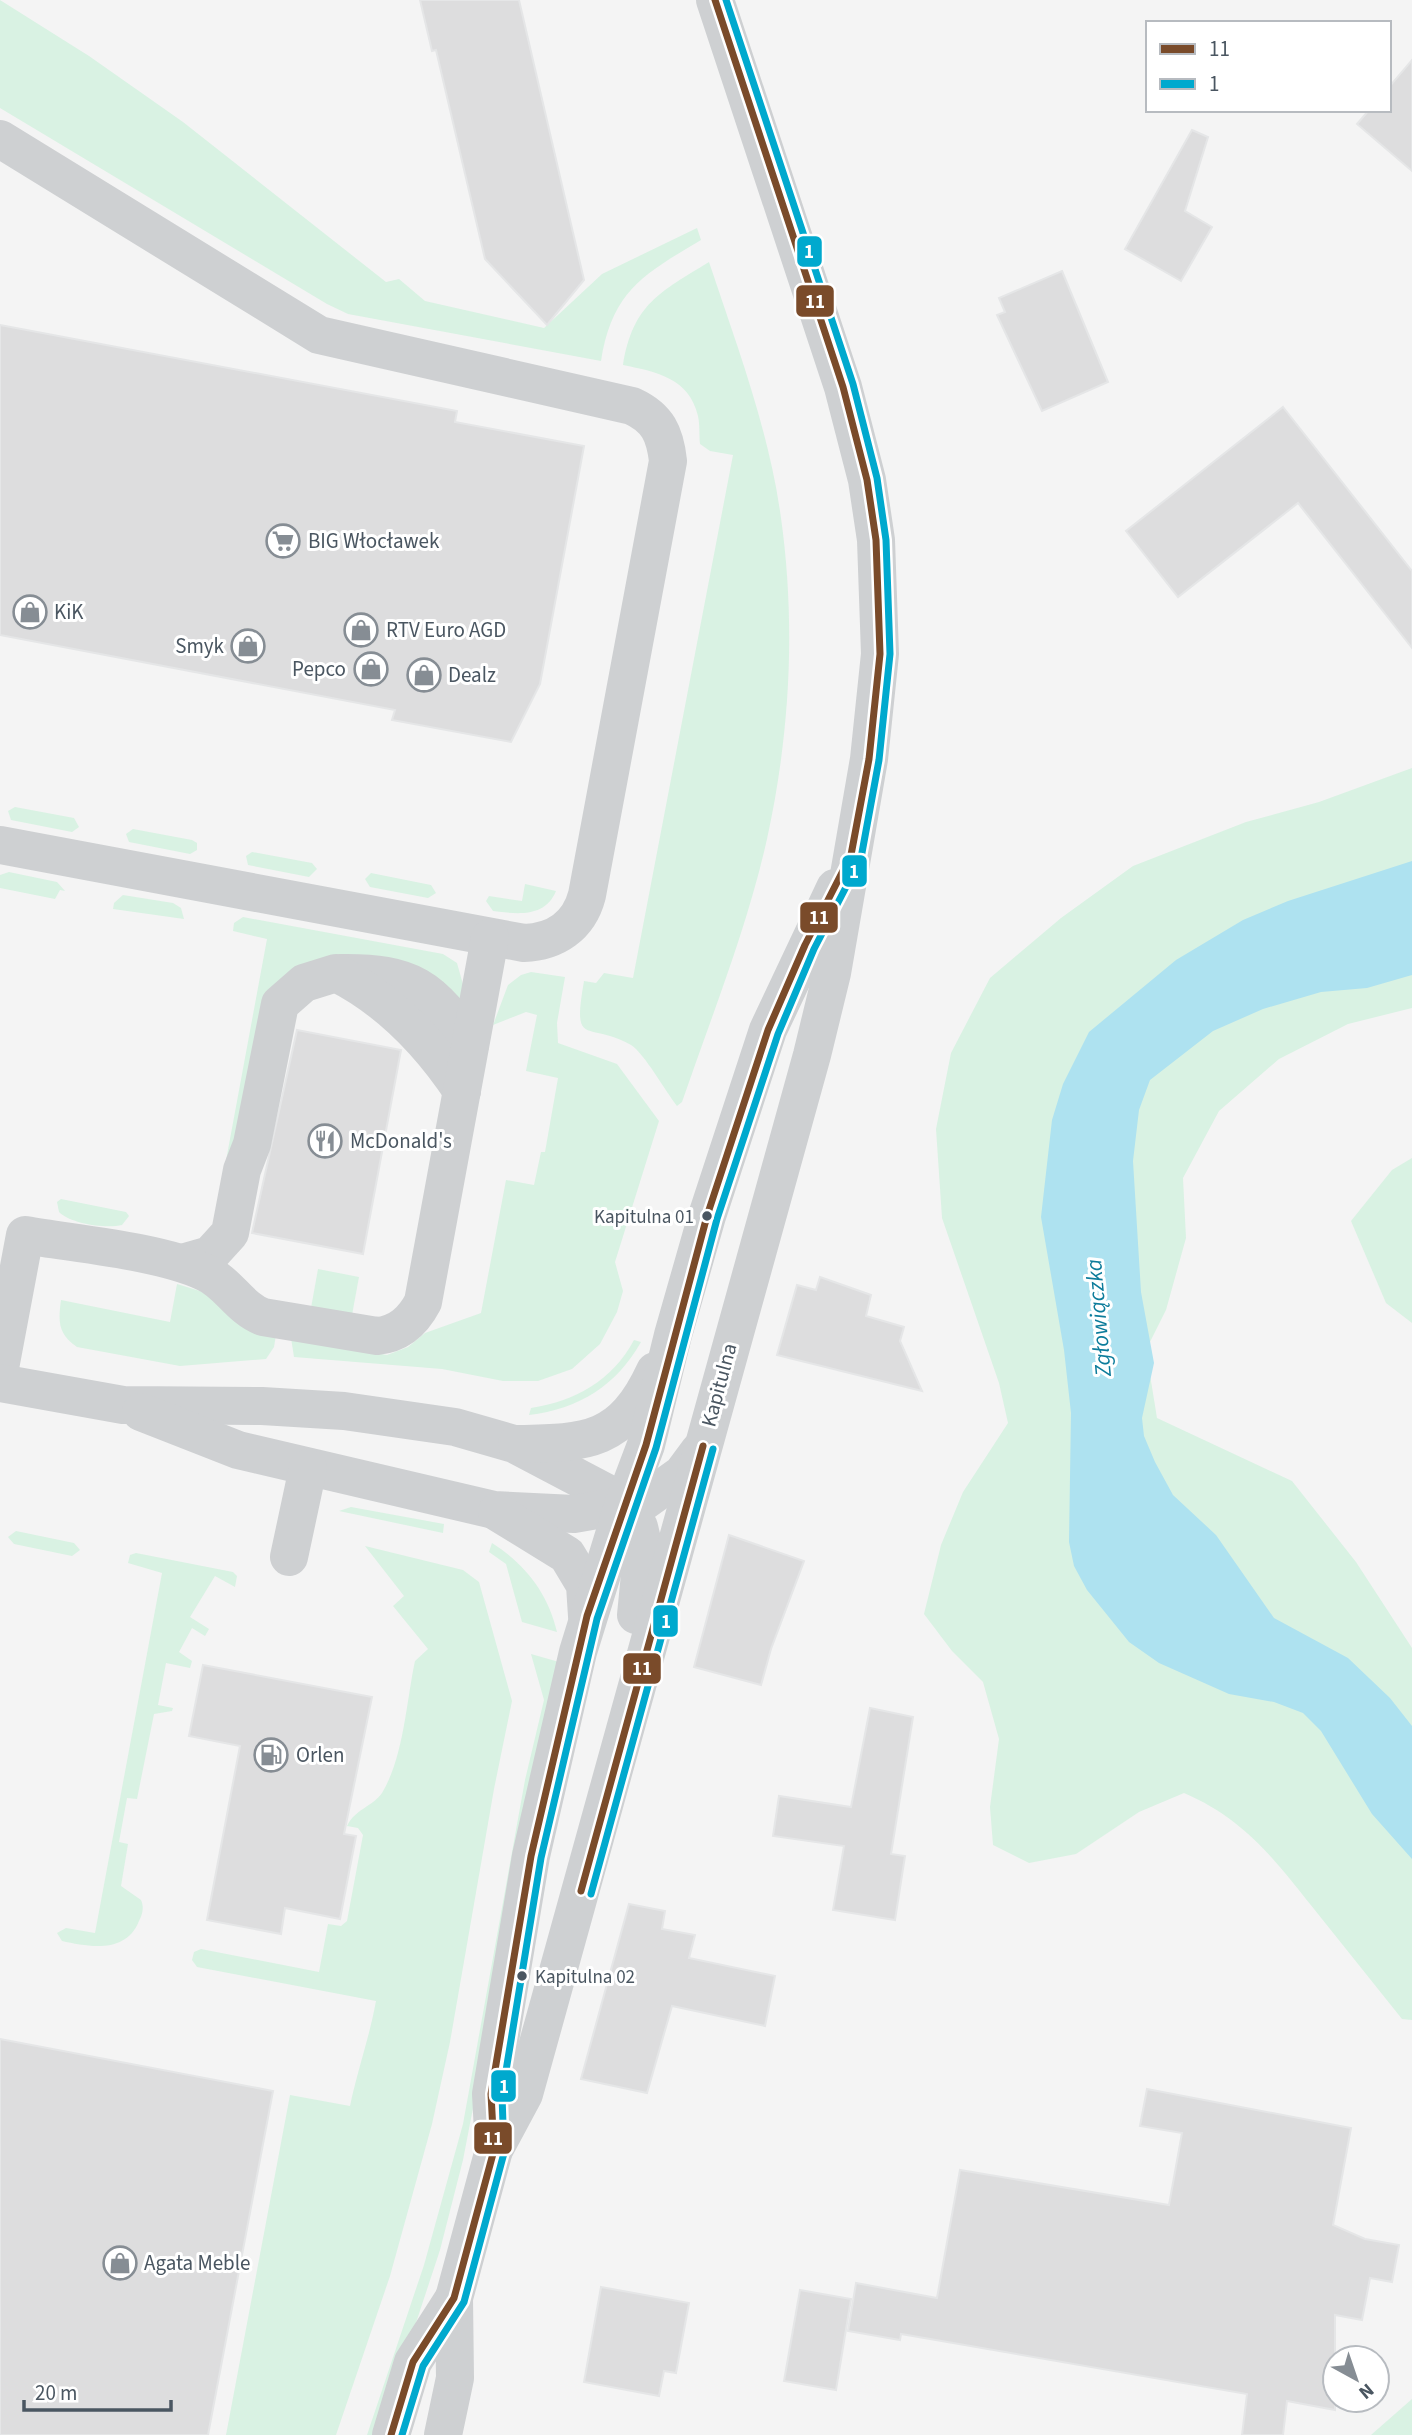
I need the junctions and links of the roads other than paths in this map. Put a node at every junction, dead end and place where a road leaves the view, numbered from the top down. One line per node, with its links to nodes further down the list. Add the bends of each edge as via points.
1 (715, 0): 4 (street, Kapitulna, via 842,387 867,480 876,540 880,654 869,759)
2 (0, 139): 5 (street, via 319,335 606,398 643,411 659,426 668,461 584,906 565,932 550,940 524,943)
3 (0, 845): 5 (street)
4 (851, 855): 10 (street, Kapitulna, via 768,1030); 15 (street, Kapitulna, via 832,973 812,1055)
5 (490, 938): 7 (street)
6 (336, 973): 7 (street, via 374,972 408,980 437,1001); 8 (street, via 385,1003); 9 (street, via 304,983 279,1004 230,1233 210,1255)
7 (470, 1045): 8 (street)
8 (463, 1091): 9 (street, via 424,1302 404,1326 377,1336 263,1317 247,1309 216,1278)
9 (182, 1263): 11 (street, via 25,1235)
10 (673, 1335): 14 (street, via 645,1393 612,1428 576,1443); 17 (street, Kapitulna, via 646,1445)
11 (0, 1368)
12 (0, 1383): 13 (street)
13 (123, 1405): 14 (street, via 344,1411 455,1427); 16 (street, via 238,1450)
14 (514, 1444): 17 (street, via 594,1485)
15 (703, 1447): 17 (street, via 662,1491); 21 (street, Kapitulna)
16 (308, 1468): 18 (street); 19 (street)
17 (623, 1506): 18 (street, via 574,1514); 20 (street, Kapitulna); 21 (street, via 639,1527 643,1544 636,1610)
18 (494, 1510): 20 (street, via 567,1555 585,1585)
19 (289, 1557)
20 (587, 1616): 22 (street, Kapitulna, via 531,1856 491,2094)
21 (641, 1669): 22 (street, Kapitulna, via 524,2094)
22 (494, 2150): 23 (street, Kapitulna)
23 (454, 2298): 24 (street, Kapitulna, via 413,2362); 25 (street, Kapitulna, via 455,2378)
24 (391, 2435)
25 (443, 2435)

